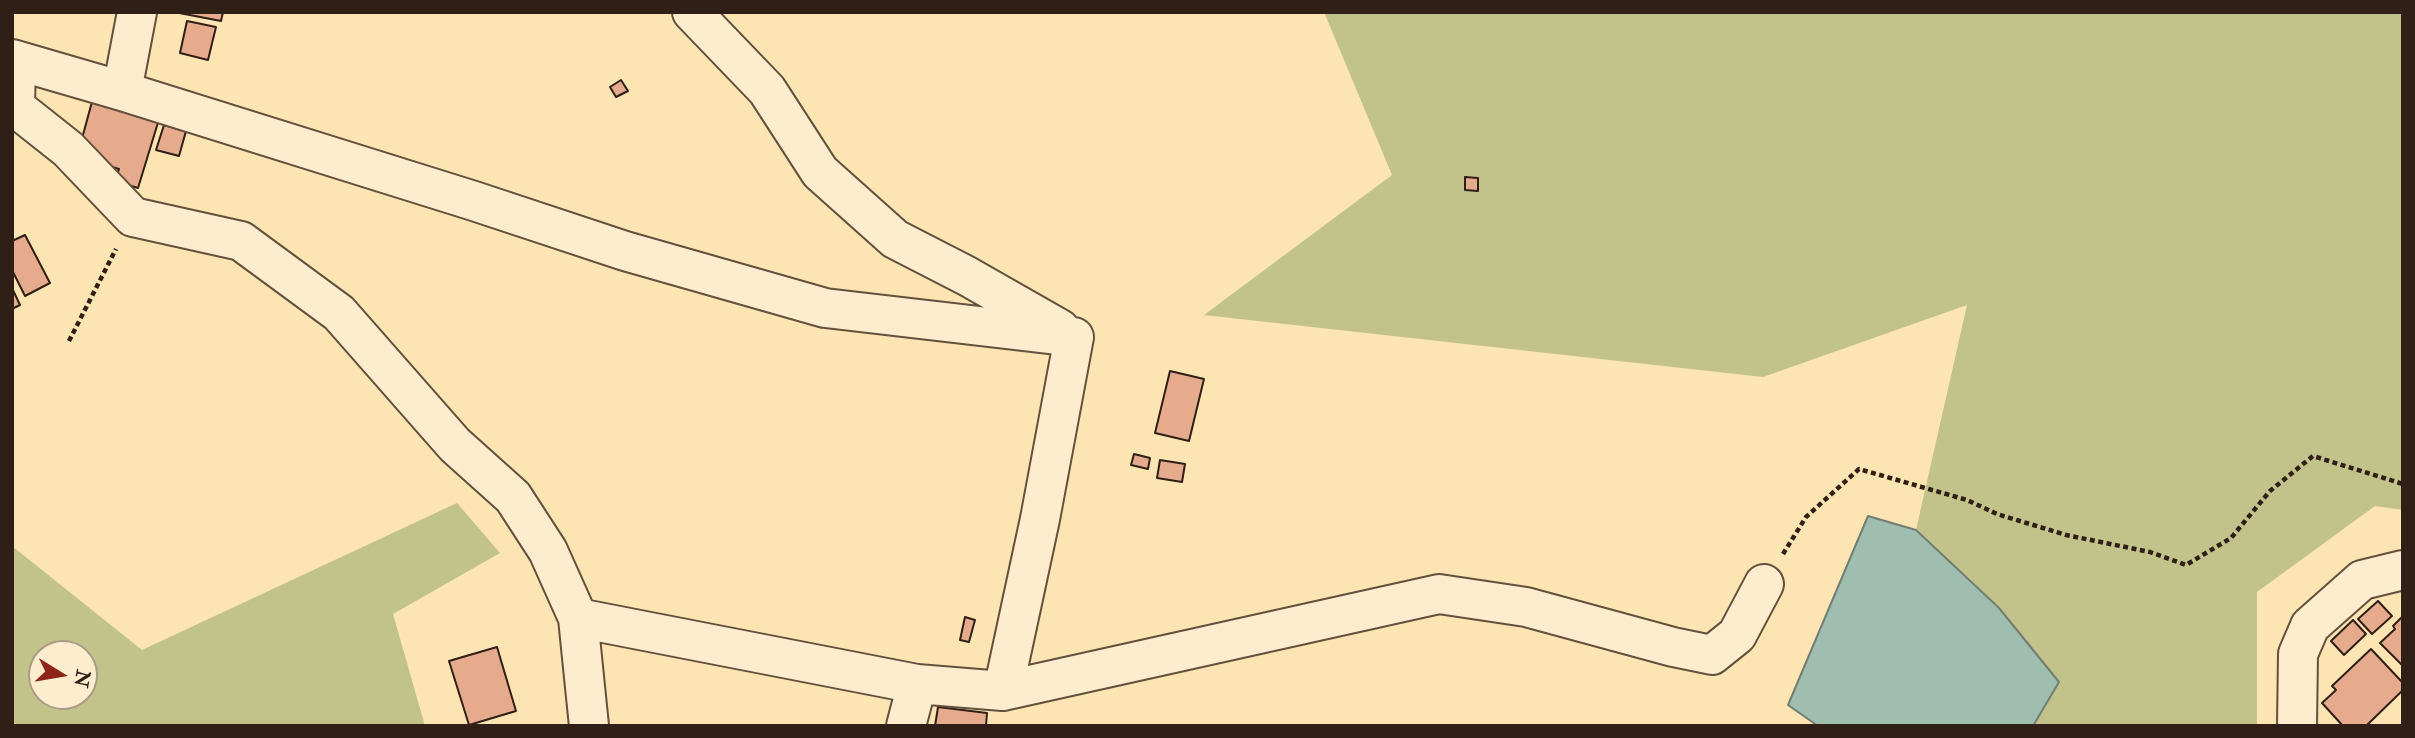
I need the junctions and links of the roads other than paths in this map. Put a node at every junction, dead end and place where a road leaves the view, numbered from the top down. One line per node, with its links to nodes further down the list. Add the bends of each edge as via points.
1 (137, 12): 4 (street)
2 (692, 12): 5 (street, via 767,90 820,172 895,239)
3 (14, 60): 4 (street); 8 (street, via 15,107 68,149 133,217 241,241 339,313 455,445 513,497 548,551)
4 (122, 91): 5 (street, via 625,251 825,308)
5 (1074, 337): 10 (street)
6 (2403, 570): 13 (street, via 2362,580 2310,626 2298,654)
7 (1763, 584): 10 (street, via 1737,635 1712,655 1526,607 1439,594)
8 (578, 618): 9 (street); 11 (street)
9 (917, 684): 10 (street); 12 (street)
10 (1003, 691)
11 (589, 726)
12 (906, 726)
13 (2297, 726)

